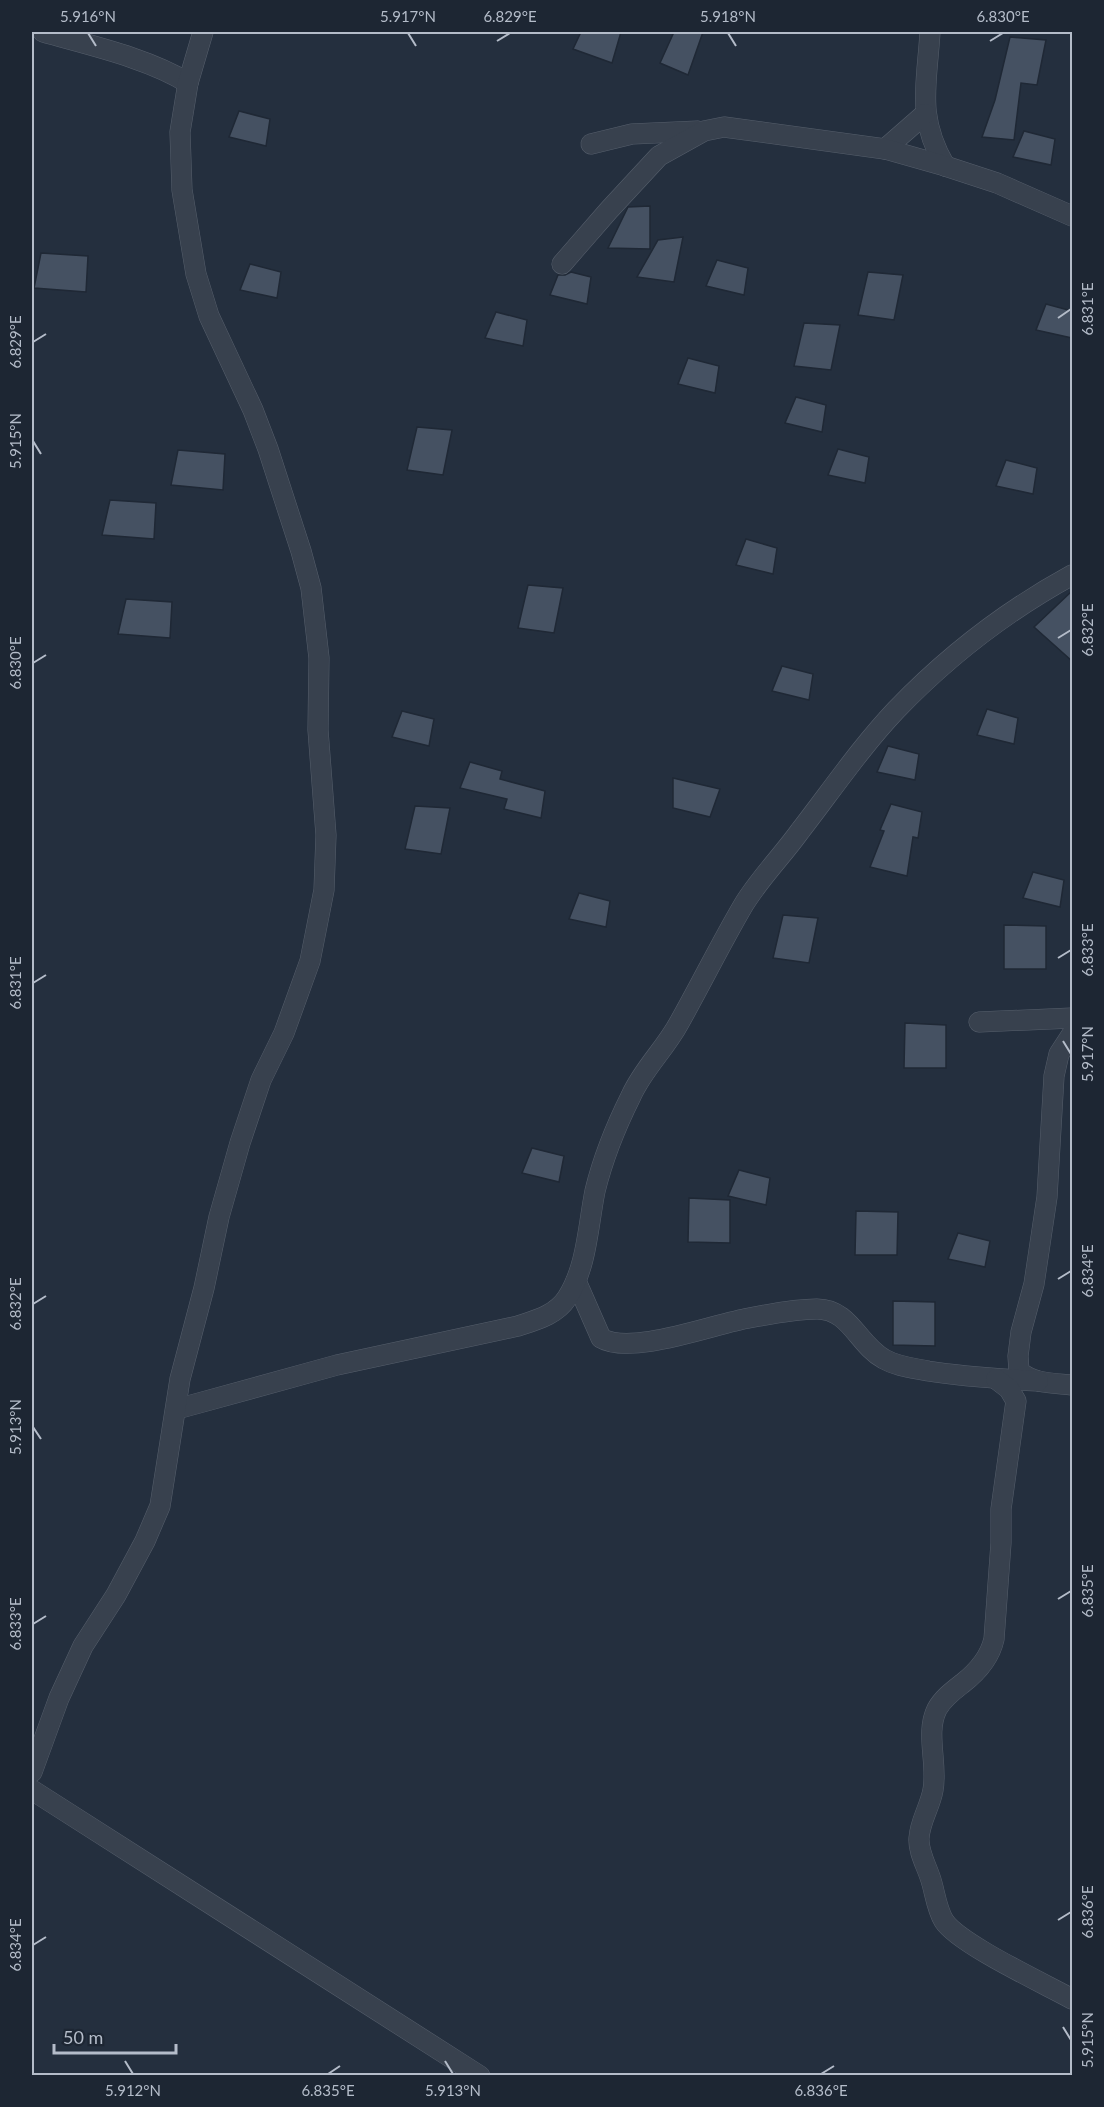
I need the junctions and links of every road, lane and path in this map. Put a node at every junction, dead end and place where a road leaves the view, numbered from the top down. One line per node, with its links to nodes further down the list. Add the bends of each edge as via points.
1 (43, 32): 4 (street, via 146,64)
2 (203, 32): 4 (street)
3 (930, 32): 5 (street)
4 (188, 83): 20 (street, via 180,132 182,190 196,274 209,316 268,448 310,588 319,658 318,730 326,835 324,890 310,961 284,1033 261,1080 237,1154 180,1379)
5 (925, 114): 8 (street); 9 (street, via 928,131)
6 (704, 131): 7 (street, via 632,134); 8 (street, via 724,127); 11 (street, via 659,156)
7 (591, 144)
8 (885, 150): 9 (street)
9 (945, 166): 10 (street, via 997,183)
10 (1072, 216)
11 (562, 264)
12 (1072, 575): 16 (street, via 1031,597 936,671 895,711 745,902 678,1025 636,1085 609,1144)
13 (1072, 1018): 14 (street)
14 (980, 1022)
15 (1072, 1034): 18 (street, via 1059,1054 1054,1076 1047,1197 1018,1356 1019,1371)
16 (576, 1281): 17 (street, via 601,1338 609,1342 643,1343 748,1318 829,1310 851,1324 871,1350 897,1366); 20 (street, via 559,1308 546,1317 518,1326 337,1365)
17 (996, 1379): 18 (street); 23 (street, via 1016,1401 1001,1509 994,1639 983,1662 934,1715 933,1790 918,1842 945,1923 973,1945)
18 (1038, 1381): 19 (street)
19 (1072, 1385)
20 (177, 1409): 21 (street, via 160,1506 121,1586 83,1646)
21 (32, 1772)
22 (32, 1790): 24 (street)
23 (1072, 2000)
24 (480, 2076)

